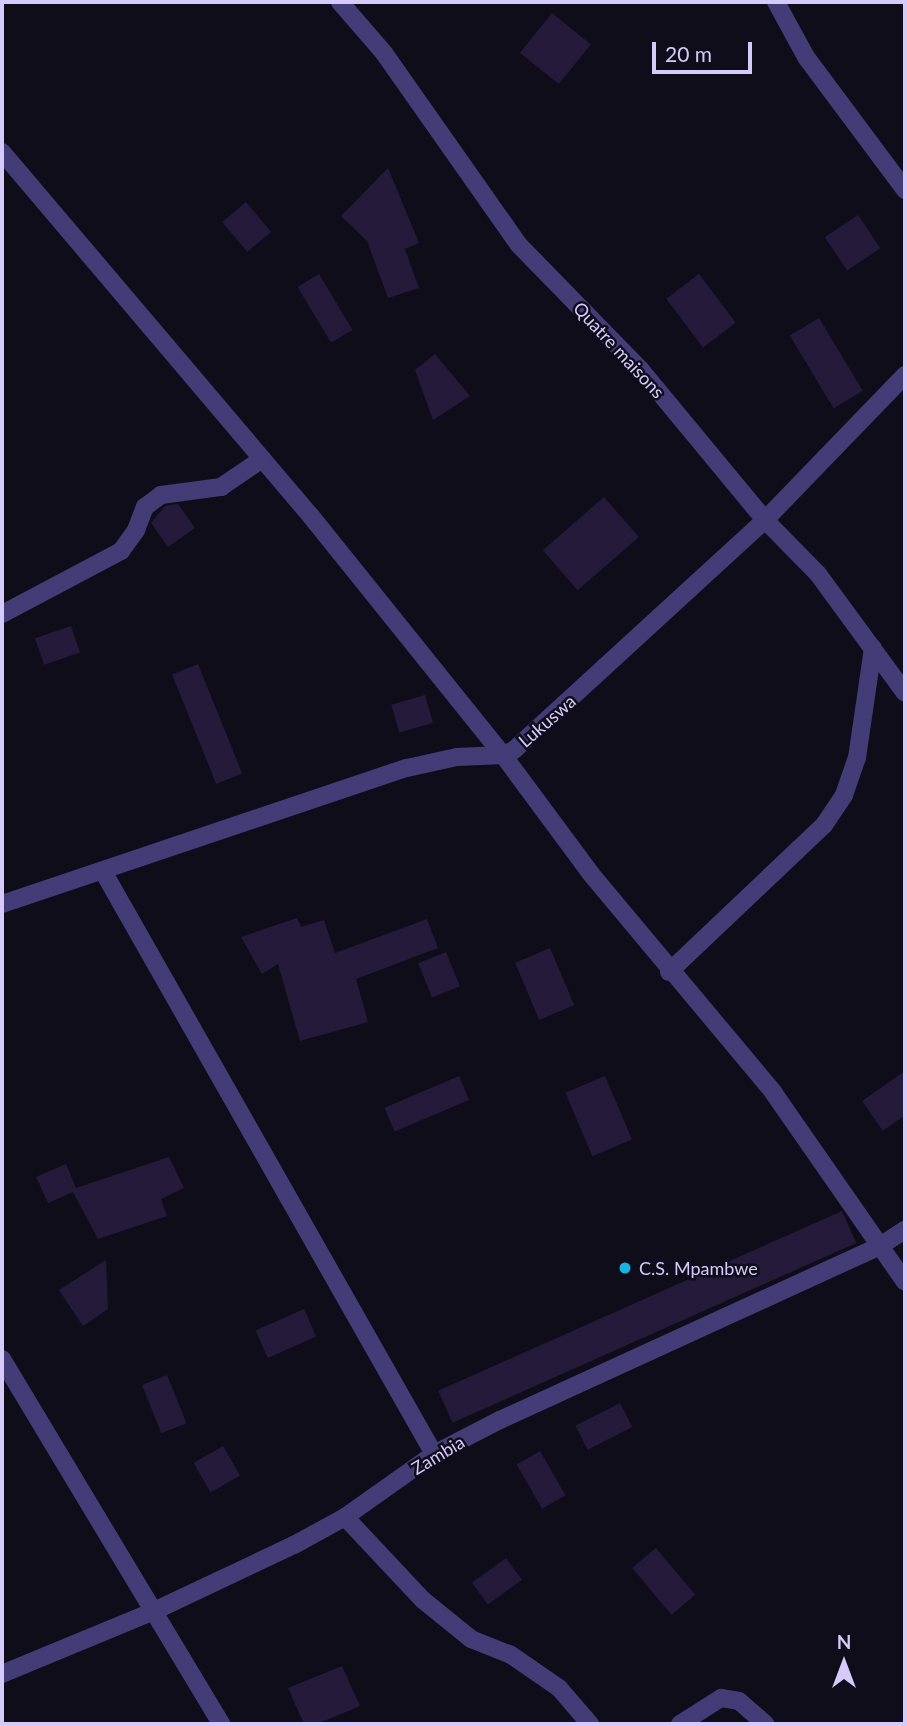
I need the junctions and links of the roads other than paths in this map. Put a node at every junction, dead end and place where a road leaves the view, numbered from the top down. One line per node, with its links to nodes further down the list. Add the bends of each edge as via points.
1 (340, 2): 7 (street, Quatre maisons, via 384,53 518,244 640,369)
2 (776, 2): 4 (street, via 806,57)
3 (2, 152): 6 (street)
4 (905, 190)
5 (905, 375): 7 (street, Lukuswa)
6 (262, 459): 8 (street, via 221,487 161,495 145,507 121,551); 11 (street)
7 (765, 520): 9 (street, Quatre maisons, via 818,575); 11 (street, Lukuswa, via 527,742)
8 (2, 614)
9 (873, 648): 10 (street, Quatre maisons); 14 (street, via 857,758 844,795 824,825)
10 (905, 693)
11 (503, 755): 12 (street, Lukuswa, via 420,764); 14 (street)
12 (104, 873): 13 (street, Lukuswa); 19 (street)
13 (2, 904)
14 (669, 972): 16 (street, via 773,1092)
15 (905, 1230): 16 (street, Zambia)
16 (880, 1246): 17 (street); 19 (street, Zambia)
17 (905, 1282)
18 (2, 1359): 21 (street)
19 (434, 1454): 20 (street, Zambia)
20 (345, 1517): 21 (street, Zambia); 24 (street, via 423,1600 471,1639 511,1655 559,1688)
21 (152, 1612): 22 (street, Zambia); 23 (street)
22 (2, 1674)
23 (221, 1724)
24 (590, 1724)
25 (680, 1724): 26 (street, via 711,1702 730,1698)
26 (765, 1724)

